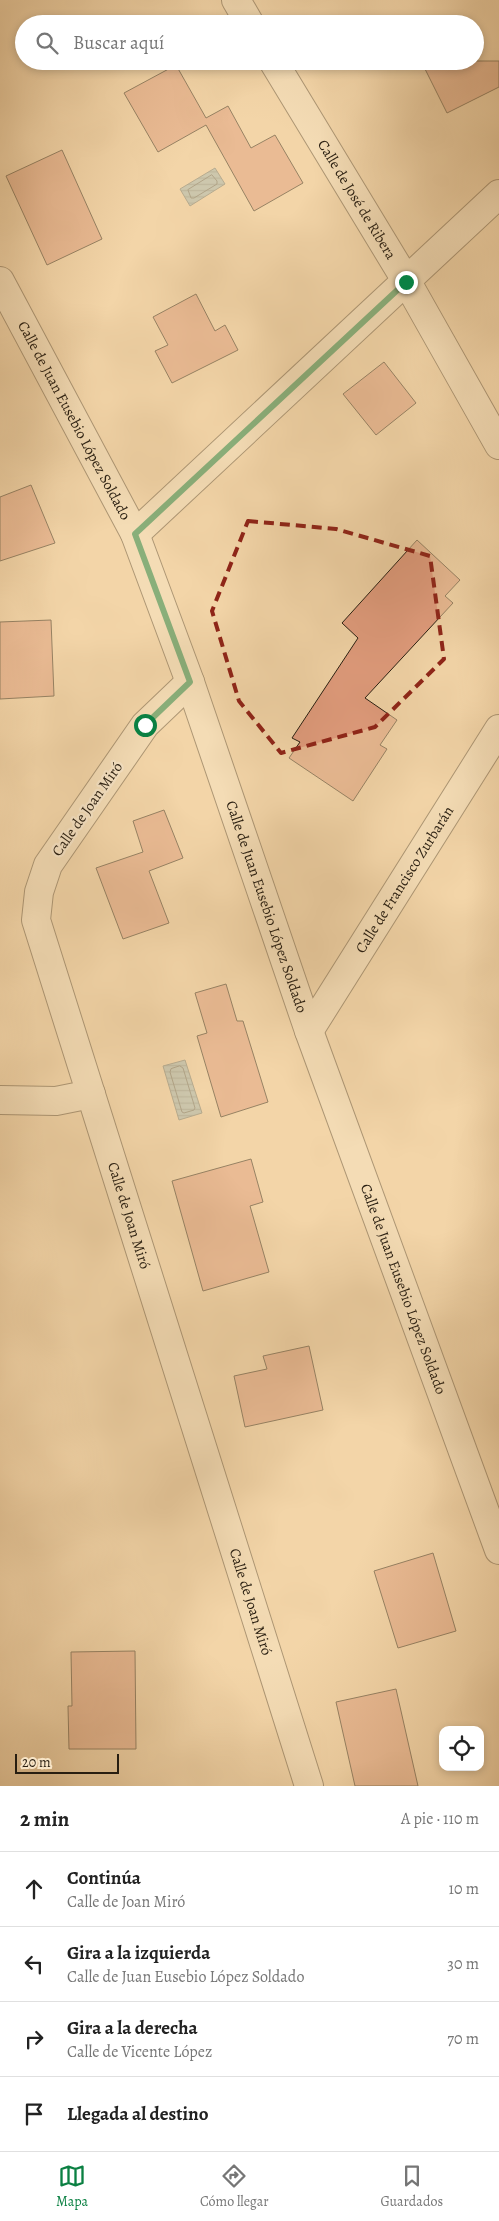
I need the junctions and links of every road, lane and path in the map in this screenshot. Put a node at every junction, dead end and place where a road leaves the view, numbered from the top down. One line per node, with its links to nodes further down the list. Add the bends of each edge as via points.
1 (236, 0): 2 (street)
2 (245, 15)
3 (278, 70): 6 (street, Calle de José de Ribera)
4 (499, 194): 6 (street)
5 (0, 281): 8 (street, Calle de Juan Eusebio López Soldado)
6 (406, 282): 7 (street, Calle de José de Ribera); 8 (street)
7 (499, 445)
8 (135, 534): 9 (street, Calle de Juan Eusebio López Soldado)
9 (190, 682): 11 (street, Calle de Juan Eusebio López Soldado); 12 (street, Calle de Joan Miró, via 145,725 48,865 39,892 36,920)
10 (499, 729): 11 (street, Calle de Francisco Zurbarán)
11 (309, 1031): 14 (street, Calle de Juan Eusebio López Soldado)
12 (91, 1094): 13 (street, via 56,1101); 15 (street, Calle de Joan Miró)
13 (0, 1100)
14 (499, 1550)
15 (309, 1786)

